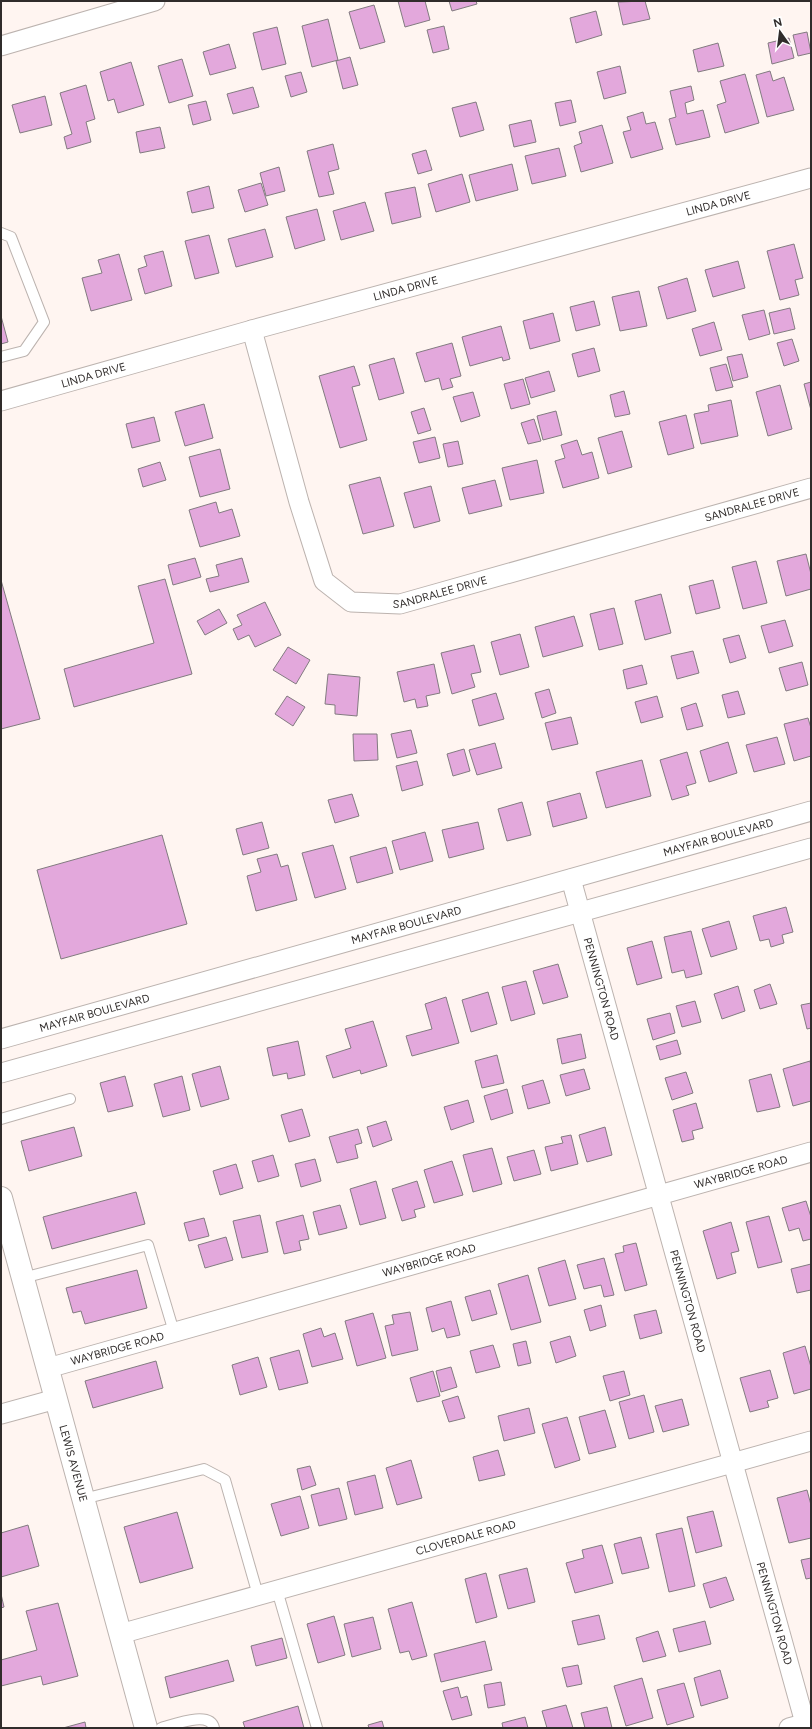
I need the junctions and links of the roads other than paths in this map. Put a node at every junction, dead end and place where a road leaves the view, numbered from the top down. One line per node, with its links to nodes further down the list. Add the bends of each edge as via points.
1 (155, 1): 2 (street)
2 (1, 46)
3 (811, 178): 5 (street, LINDA DRIVE)
4 (1, 233): 6 (lane, via 11,237 44,322 24,351)
5 (252, 330): 7 (street, LINDA DRIVE); 8 (street, SANDRALEE DRIVE, via 299,502 324,580 351,602 400,604)
6 (1, 357)
7 (1, 401)
8 (811, 488)
9 (811, 811): 11 (street, MAYFAIR BOULEVARD)
10 (811, 848): 12 (street)
11 (571, 879): 12 (street, PENNINGTON ROAD); 13 (street, MAYFAIR BOULEVARD)
12 (580, 912): 14 (street); 18 (street, PENNINGTON ROAD)
13 (1, 1039)
14 (1, 1073)
15 (70, 1099): 16 (lane)
16 (1, 1119)
17 (811, 1152): 18 (street, WAYBRIDGE ROAD)
18 (658, 1195): 21 (street, WAYBRIDGE ROAD); 26 (street, PENNINGTON ROAD)
19 (1, 1198): 20 (main road, LEWIS AVENUE)
20 (23, 1278): 21 (lane, via 148,1245); 22 (main road, LEWIS AVENUE)
21 (174, 1332): 22 (street, WAYBRIDGE ROAD)
22 (48, 1368): 23 (main road, LEWIS AVENUE)
23 (56, 1399): 24 (street); 27 (main road, LEWIS AVENUE)
24 (1, 1414)
25 (811, 1441): 26 (street, CLOVERDALE ROAD)
26 (732, 1463): 28 (street, CLOVERDALE ROAD); 31 (street, PENNINGTON ROAD)
27 (83, 1499): 29 (lane, via 204,1469 225,1480); 30 (main road, LEWIS AVENUE)
28 (277, 1590): 29 (street, CLOVERDALE ROAD); 35 (lane)
29 (258, 1595): 30 (street, CLOVERDALE ROAD)
30 (120, 1634): 32 (main road, LEWIS AVENUE)
31 (801, 1724)
32 (146, 1728)
33 (161, 1728): 34 (lane, via 198,1719 207,1719)
34 (214, 1728)
35 (317, 1728)

